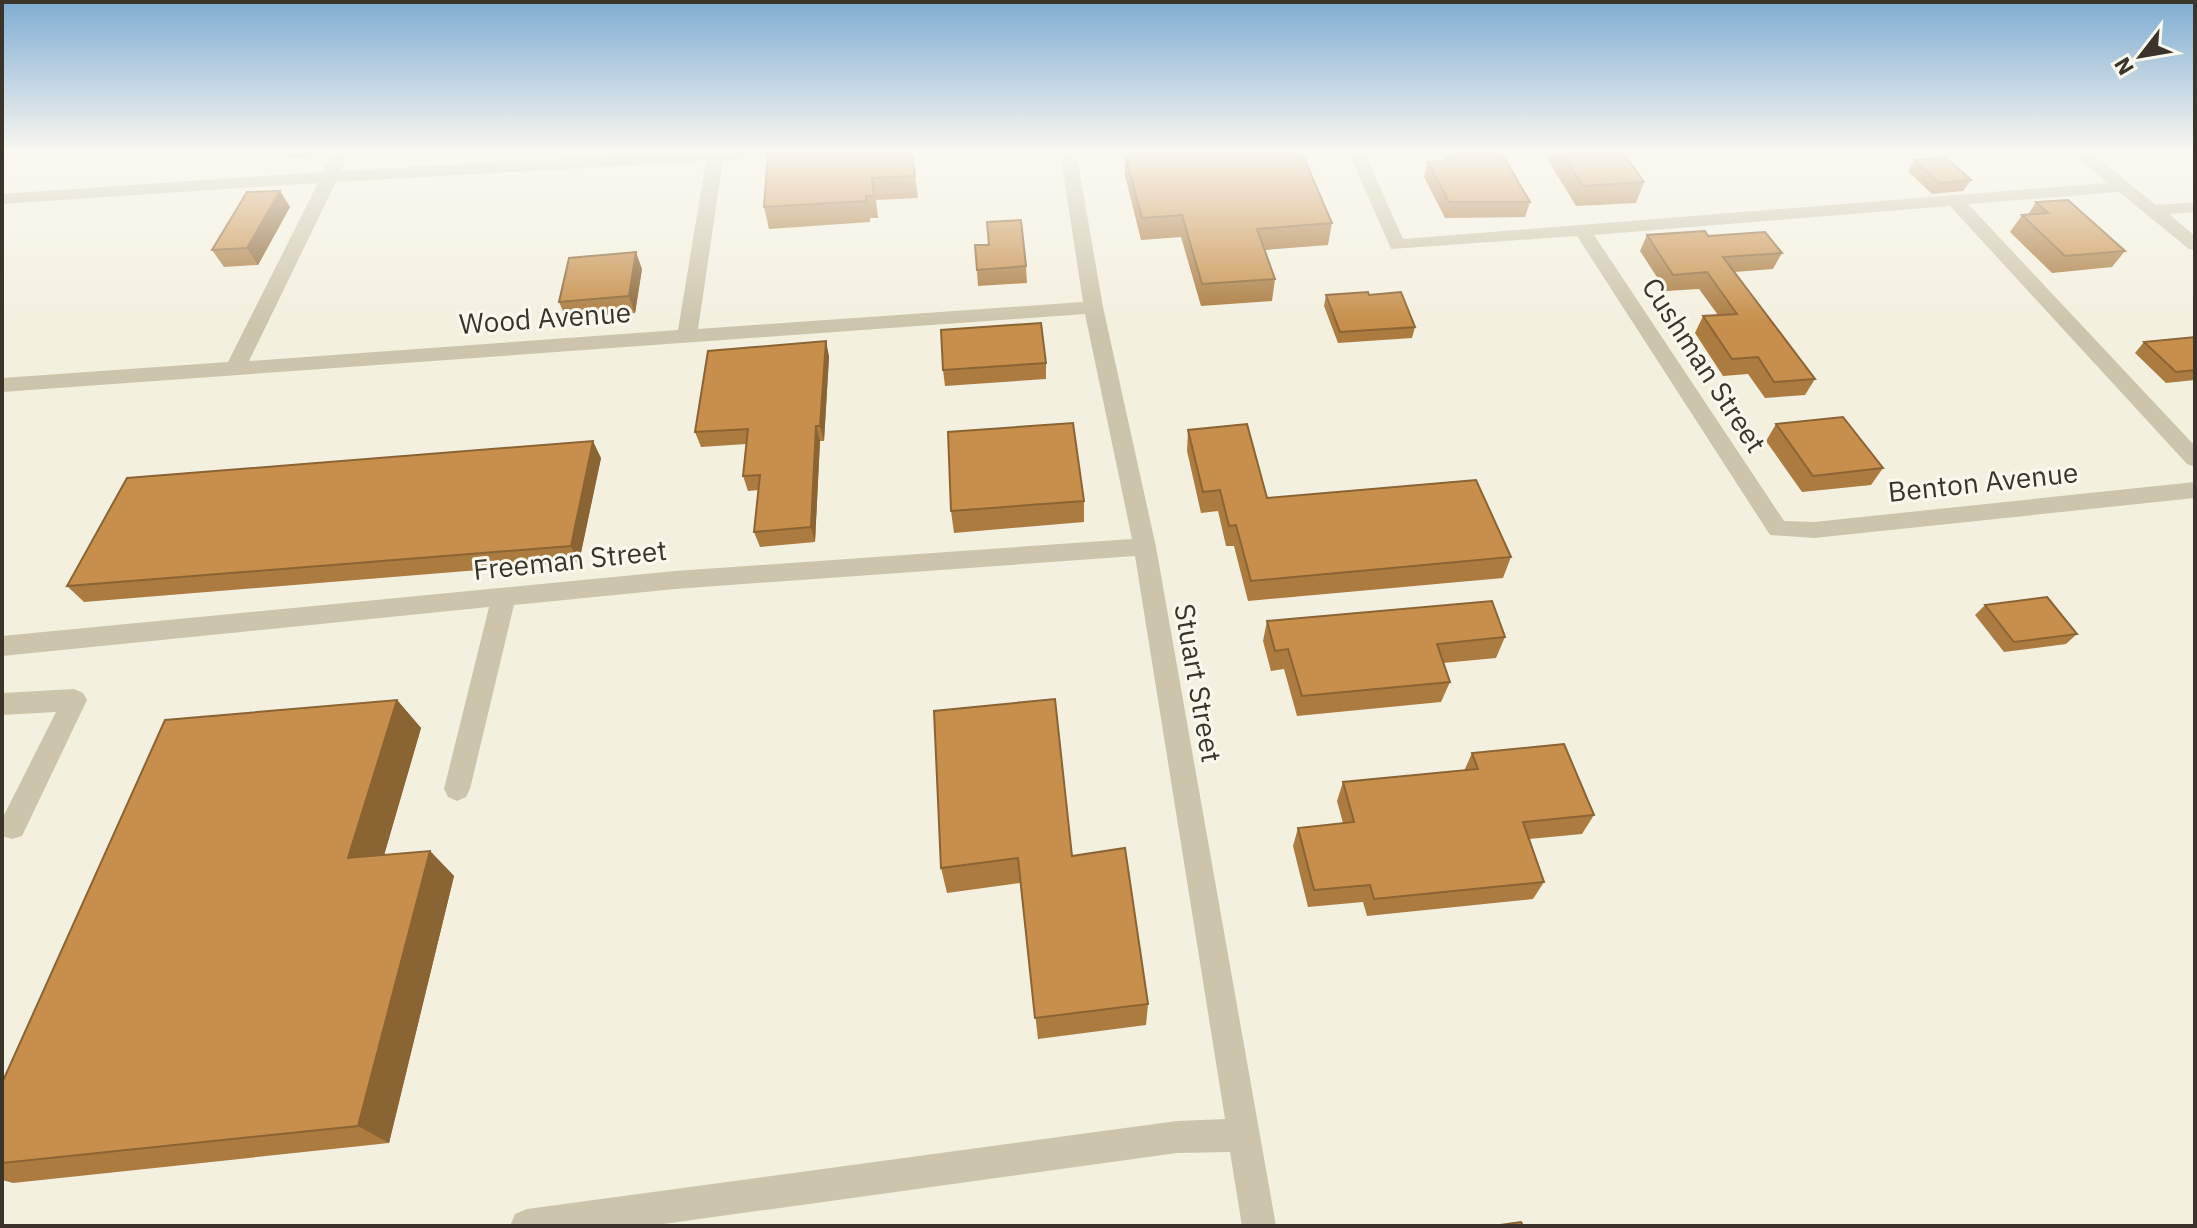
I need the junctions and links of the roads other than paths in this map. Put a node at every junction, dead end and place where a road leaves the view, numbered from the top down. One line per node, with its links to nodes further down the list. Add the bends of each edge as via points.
1 (313, 208): 14 (street)
2 (707, 208): 13 (street)
3 (1077, 208): 12 (street, Stuart Street)
4 (1381, 208): 10 (street, via 1397,245)
5 (1875, 208): 10 (street)
6 (1962, 208): 16 (street)
7 (2152, 208): 9 (street)
8 (2178, 208): 9 (street)
9 (2155, 210): 11 (street)
10 (1583, 231): 18 (street, Cushman Street)
11 (2195, 245)
12 (1093, 307): 13 (street, Wood Avenue); 19 (street, Stuart Street)
13 (687, 335): 14 (street, Wood Avenue)
14 (235, 369): 15 (street, Wood Avenue)
15 (2, 385)
16 (2195, 459)
17 (2195, 490): 18 (street, Benton Avenue, via 1814,530)
18 (1778, 529)
19 (1145, 547): 20 (street, Freeman Street); 25 (street, Stuart Street)
20 (504, 597): 21 (street, Freeman Street); 23 (street)
21 (2, 646)
22 (2, 704): 24 (street, via 74,700)
23 (457, 789)
24 (12, 827)
25 (1244, 1135): 26 (street, via 1177,1137); 27 (street, Stuart Street)
26 (527, 1226)
27 (1259, 1226)

